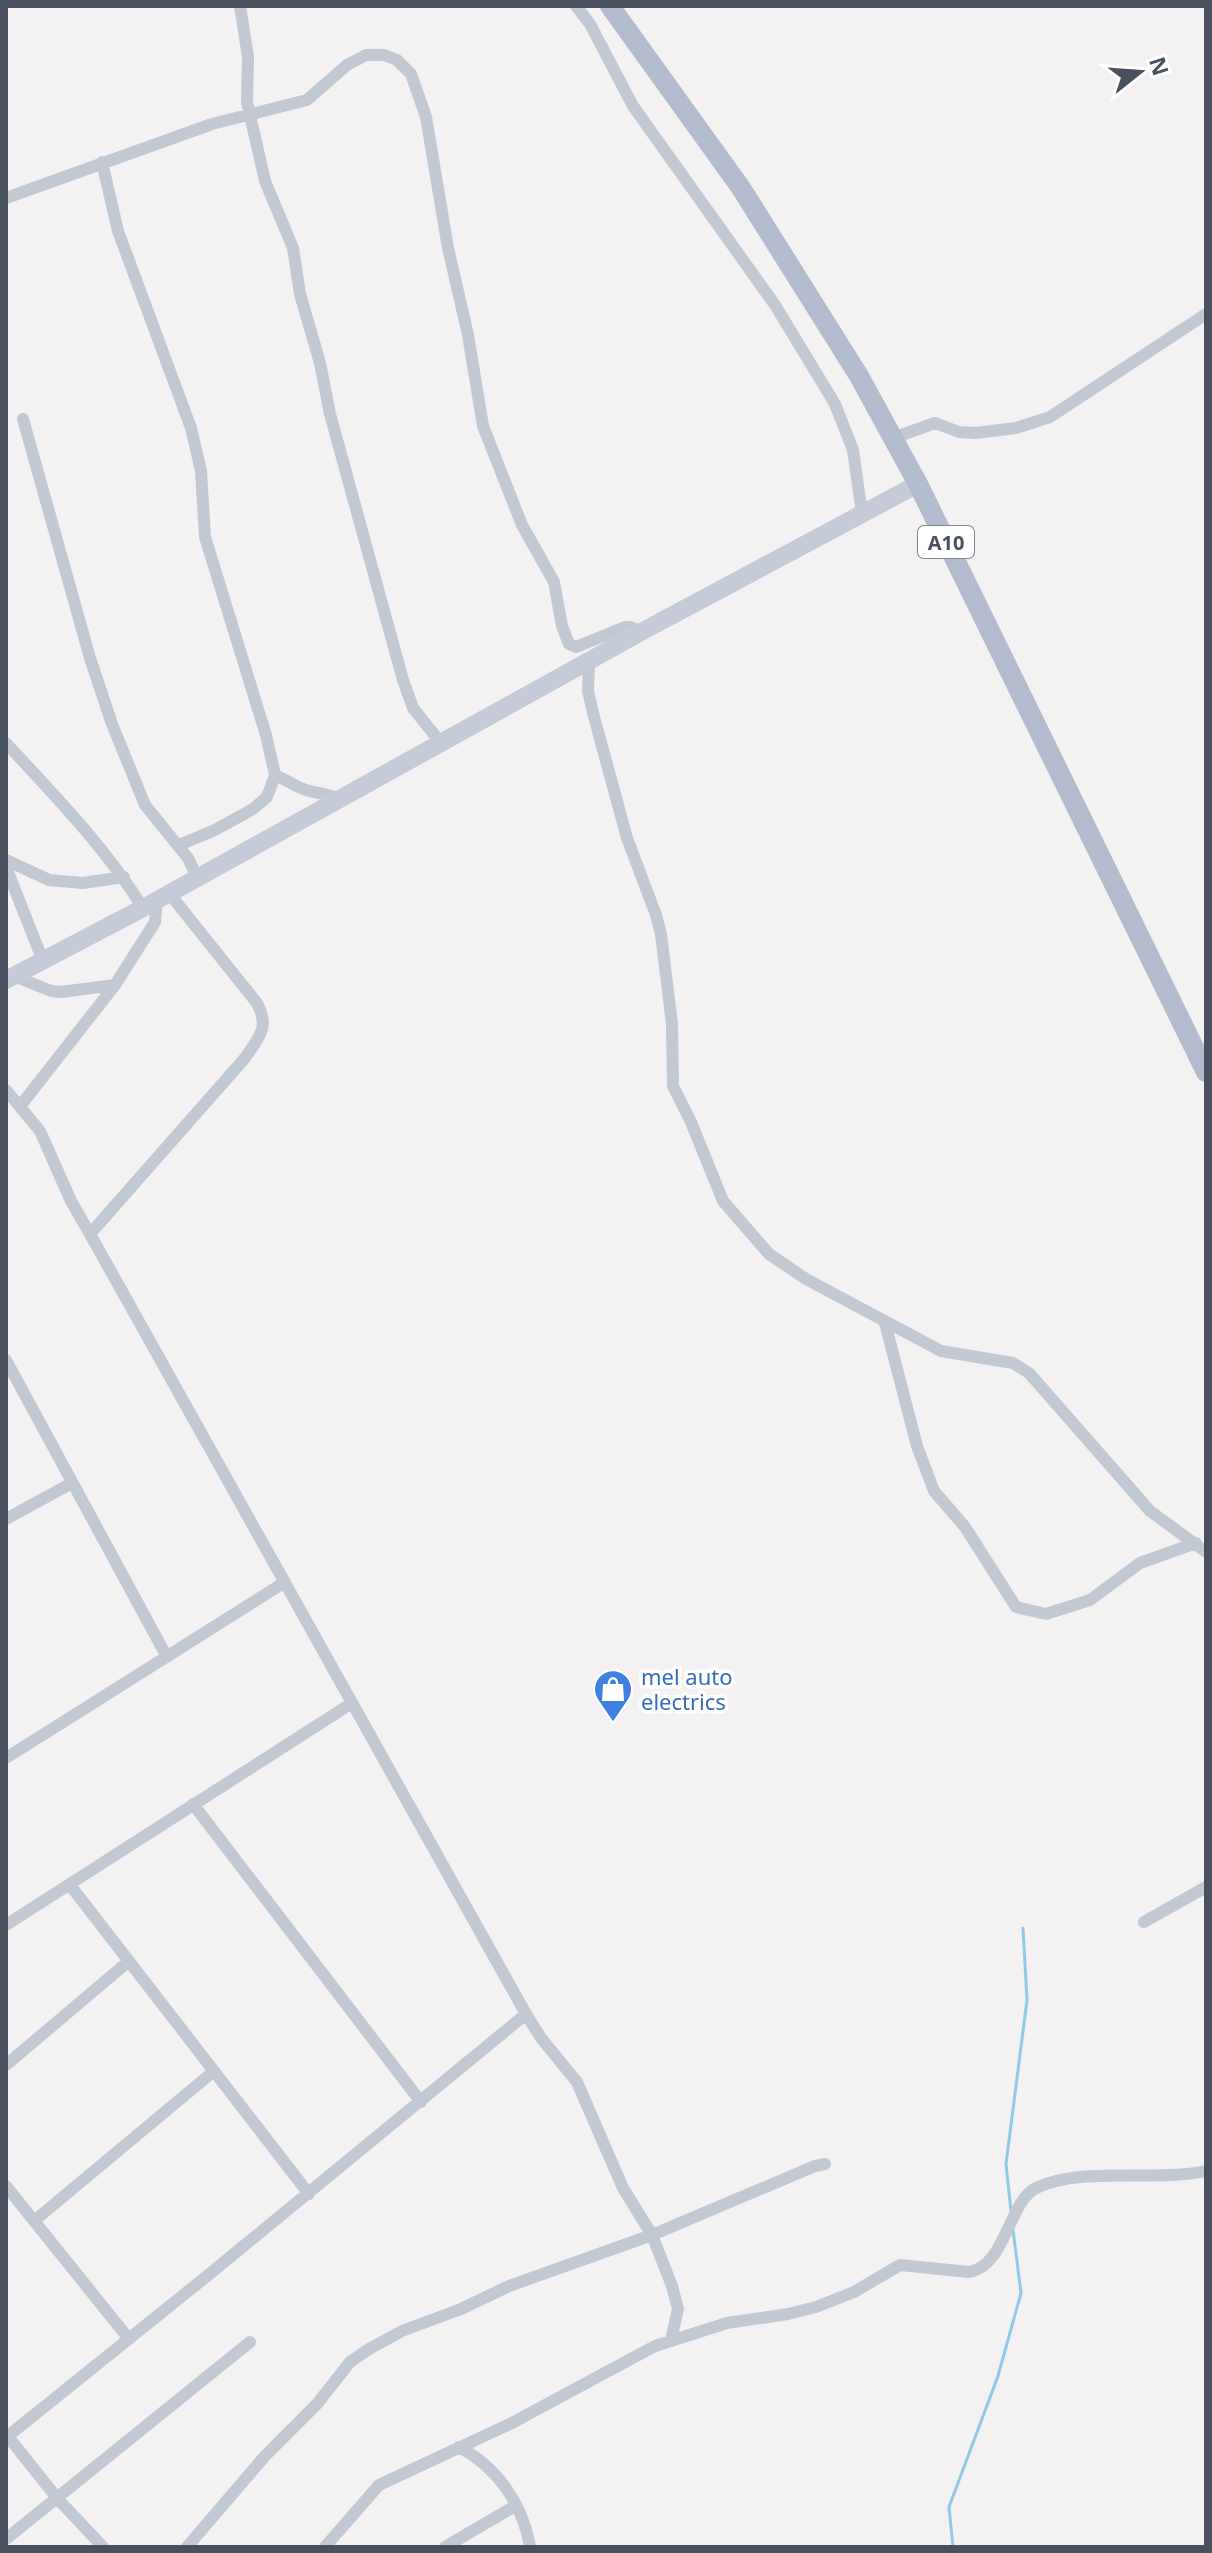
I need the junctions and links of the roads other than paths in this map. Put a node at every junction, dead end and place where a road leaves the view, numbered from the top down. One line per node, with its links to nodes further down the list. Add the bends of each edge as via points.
1 (240, 6): 6 (street)
2 (576, 6): 13 (street, via 633,106 775,305 835,404 853,450)
3 (599, 6): 5 (main road, A10)
4 (610, 6): 5 (main road, A10)
5 (634, 42): 11 (main road, A10, via 774,236)
6 (249, 113): 7 (street); 14 (street, via 307,100 366,55 384,55 408,70 426,117 483,426 522,525 554,582 569,644 576,647 625,627); 17 (street, via 265,181 293,248 330,414 403,680 413,708)
7 (102, 162): 8 (street); 18 (street, via 123,244 191,428 201,471 205,537)
8 (6, 198)
9 (1206, 314): 11 (street, via 1050,417 975,433 935,423)
10 (23, 419): 20 (street, via 112,724 145,805)
11 (893, 438): 12 (main road, A10)
12 (918, 484): 13 (street); 29 (main road, A10)
13 (862, 514): 14 (street)
14 (641, 632): 15 (street)
15 (589, 661): 17 (street); 33 (street, via 593,713 627,838 661,934 673,1086 717,1187 733,1215 769,1254)
16 (6, 743): 23 (street)
17 (441, 743): 19 (street)
18 (275, 775): 19 (street, via 303,790); 20 (street, via 267,797 253,809)
19 (339, 799): 24 (street)
20 (179, 845): 24 (street)
21 (6, 860): 23 (street, via 49,880 83,883)
22 (6, 867): 26 (street)
23 (124, 877): 25 (street)
24 (197, 877): 25 (street)
25 (156, 900): 26 (street); 28 (street, via 155,922); 32 (street, via 257,1003 263,1030 245,1058)
26 (43, 961): 27 (street)
27 (10, 978): 28 (street, via 61,992)
28 (115, 985): 31 (street)
29 (1206, 1072)
30 (6, 1090): 31 (street)
31 (21, 1105): 32 (street, via 40,1131)
32 (90, 1234): 38 (street)
33 (885, 1323): 37 (street, via 941,1351 1013,1363 1029,1373 1150,1511); 37 (street, via 934,1491 965,1527 1016,1607 1046,1614 1090,1600 1140,1563)
34 (6, 1360): 35 (street)
35 (72, 1483): 36 (street); 39 (street)
36 (6, 1519)
37 (1201, 1547)
38 (285, 1582): 39 (street); 40 (street)
39 (167, 1657): 41 (street)
40 (352, 1703): 42 (street); 48 (street)
41 (6, 1758)
42 (193, 1804): 43 (street); 51 (street)
43 (70, 1885): 46 (street); 47 (street)
44 (1206, 1887): 45 (street)
45 (1144, 1922)
46 (6, 1925)
47 (129, 1961): 49 (street); 50 (street)
48 (526, 2014): 51 (street); 57 (street, via 577,2082 623,2188)
49 (6, 2065)
50 (214, 2071): 55 (street); 56 (street)
51 (421, 2102): 55 (street)
52 (825, 2164): 57 (street)
53 (1206, 2171): 59 (street, via 1084,2179 1036,2188 978,2270 900,2265 816,2307 727,2323)
54 (6, 2186): 56 (street)
55 (309, 2194): 58 (street)
56 (34, 2221): 58 (street)
57 (652, 2235): 59 (street, via 678,2309); 67 (street, via 509,2286 369,2349 350,2362)
58 (129, 2339): 61 (street)
59 (671, 2340): 62 (street)
60 (250, 2342): 63 (street)
61 (7, 2435): 63 (street)
62 (459, 2447): 64 (street, via 487,2464); 68 (street, via 379,2485)
63 (57, 2498): 65 (street); 66 (street)
64 (515, 2506): 69 (street); 70 (street)
65 (6, 2539)
66 (103, 2547)
67 (187, 2547)
68 (325, 2547)
69 (445, 2547)
70 (530, 2547)

